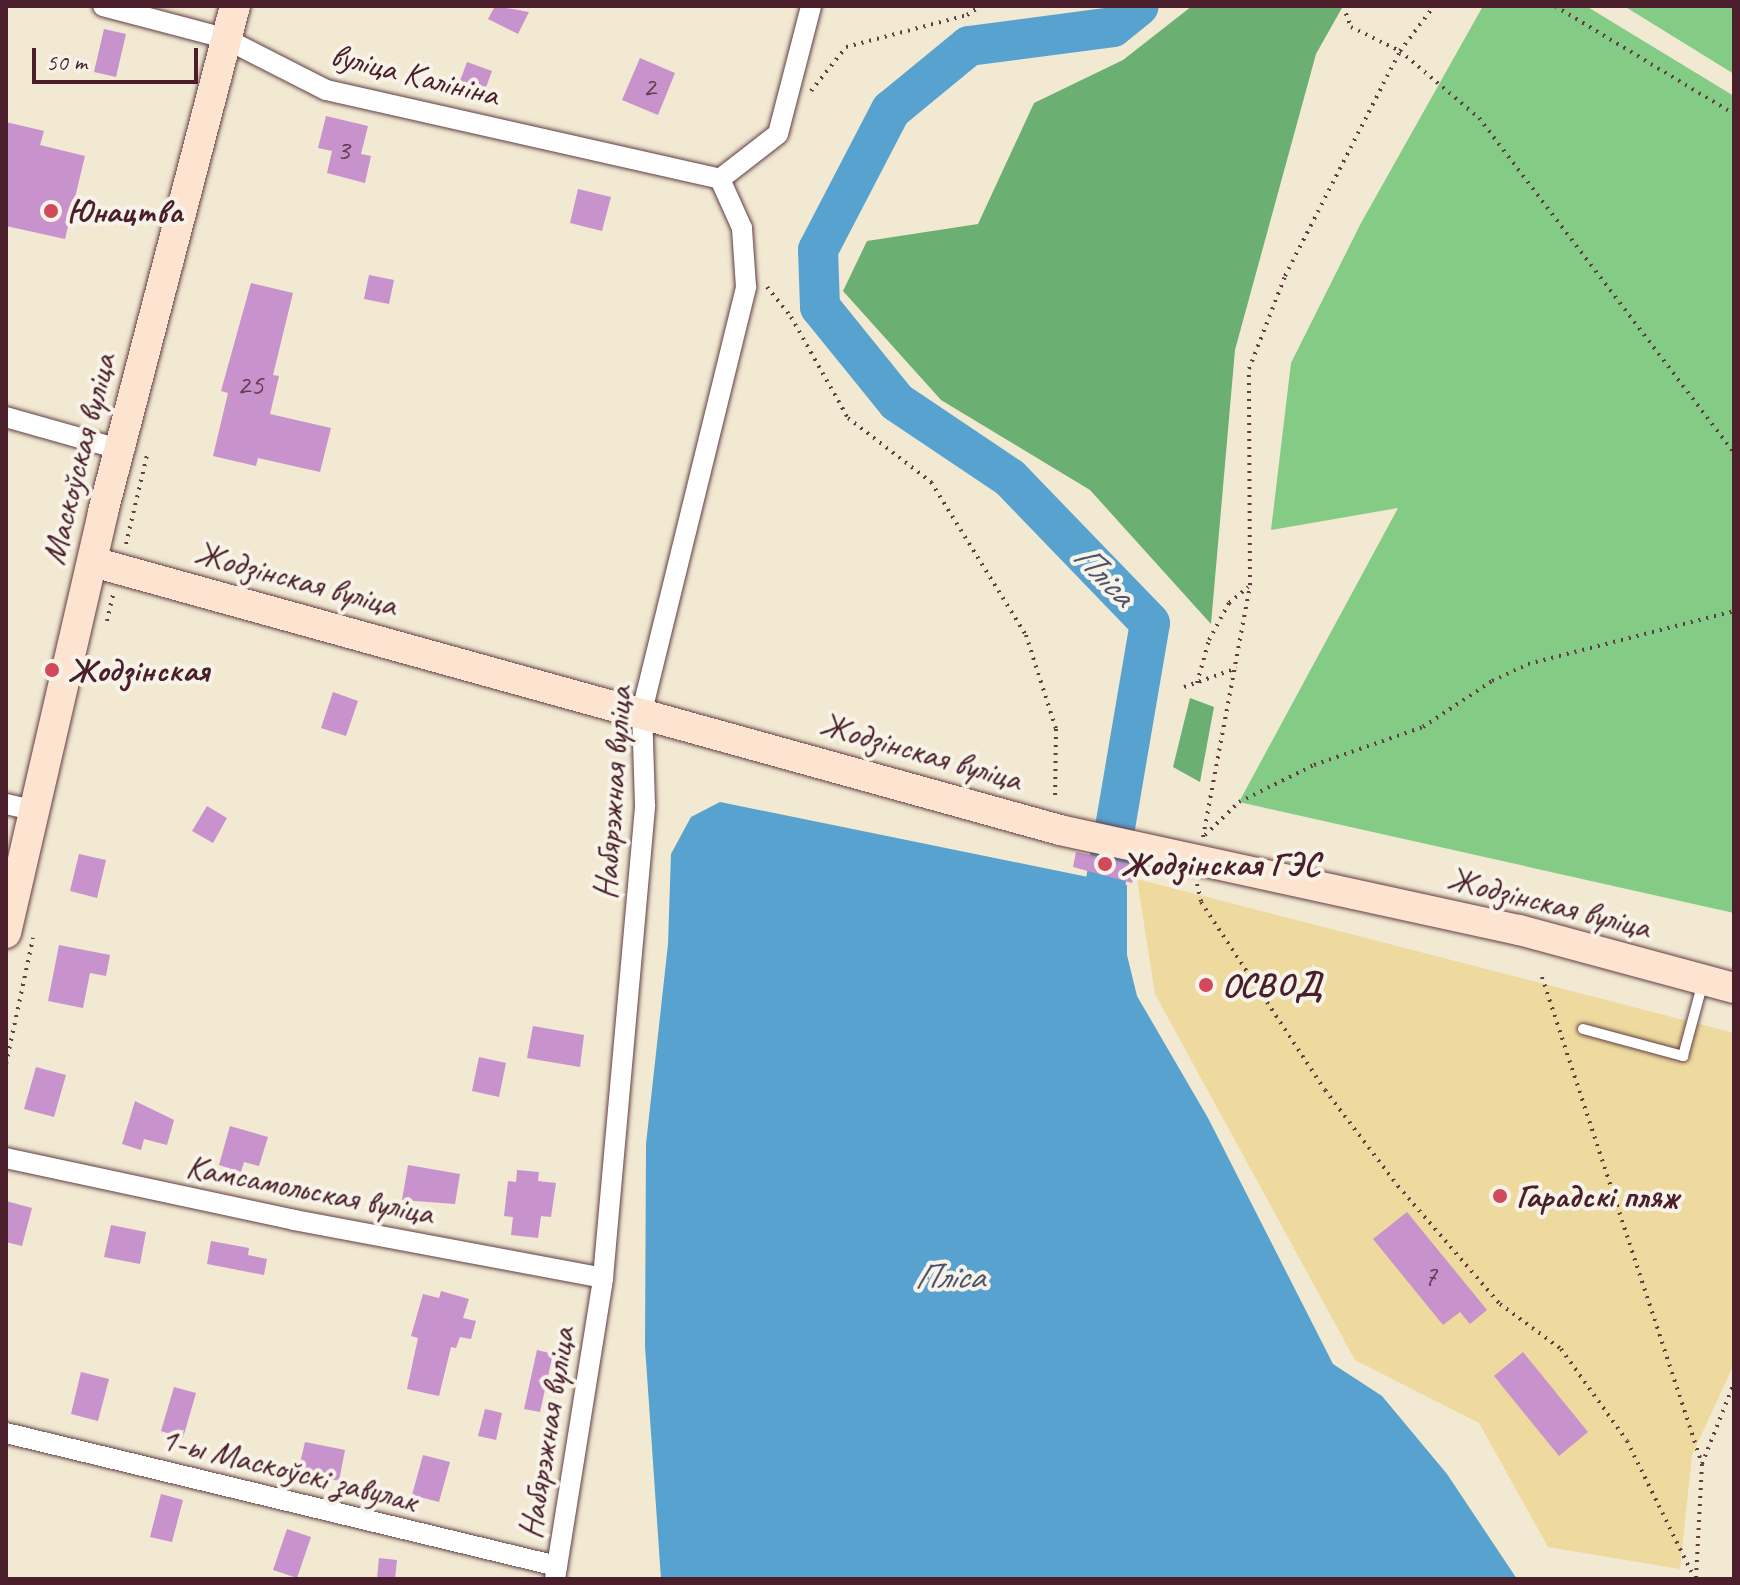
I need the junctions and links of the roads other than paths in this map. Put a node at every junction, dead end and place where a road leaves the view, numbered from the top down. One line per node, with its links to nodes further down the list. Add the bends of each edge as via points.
1 (103, 6): 4 (street, вуліца Калініна)
2 (235, 6): 4 (main road, Маскоўская вуліца)
3 (811, 6): 5 (street, via 778,134)
4 (224, 38): 5 (street, вуліца Калініна, via 326,90); 7 (main road, Маскоўская вуліца)
5 (720, 179): 9 (street, Набярэжная вуліца, via 742,228 746,287)
6 (6, 417): 7 (street)
7 (119, 449): 8 (main road, Маскоўская вуліца)
8 (93, 562): 9 (main road, Жодзінская вуліца); 10 (main road, Маскоўская вуліца)
9 (642, 711): 12 (main road, Жодзінская вуліца, via 1058,815 1134,847 1199,848); 16 (street, Набярэжная вуліца, via 645,805)
10 (19, 807): 11 (main road, Маскоўская вуліца)
11 (6, 933)
12 (1703, 980): 13 (main road, Жодзінская вуліца); 14 (lane, via 1683,1056)
13 (1734, 988)
14 (1583, 1029)
15 (6, 1158): 16 (street, Камсамольская вуліца, via 294,1220)
16 (603, 1278): 18 (street, Набярэжная вуліца)
17 (6, 1433): 18 (street, 1-ы Маскоўскі завулак)
18 (556, 1573)

